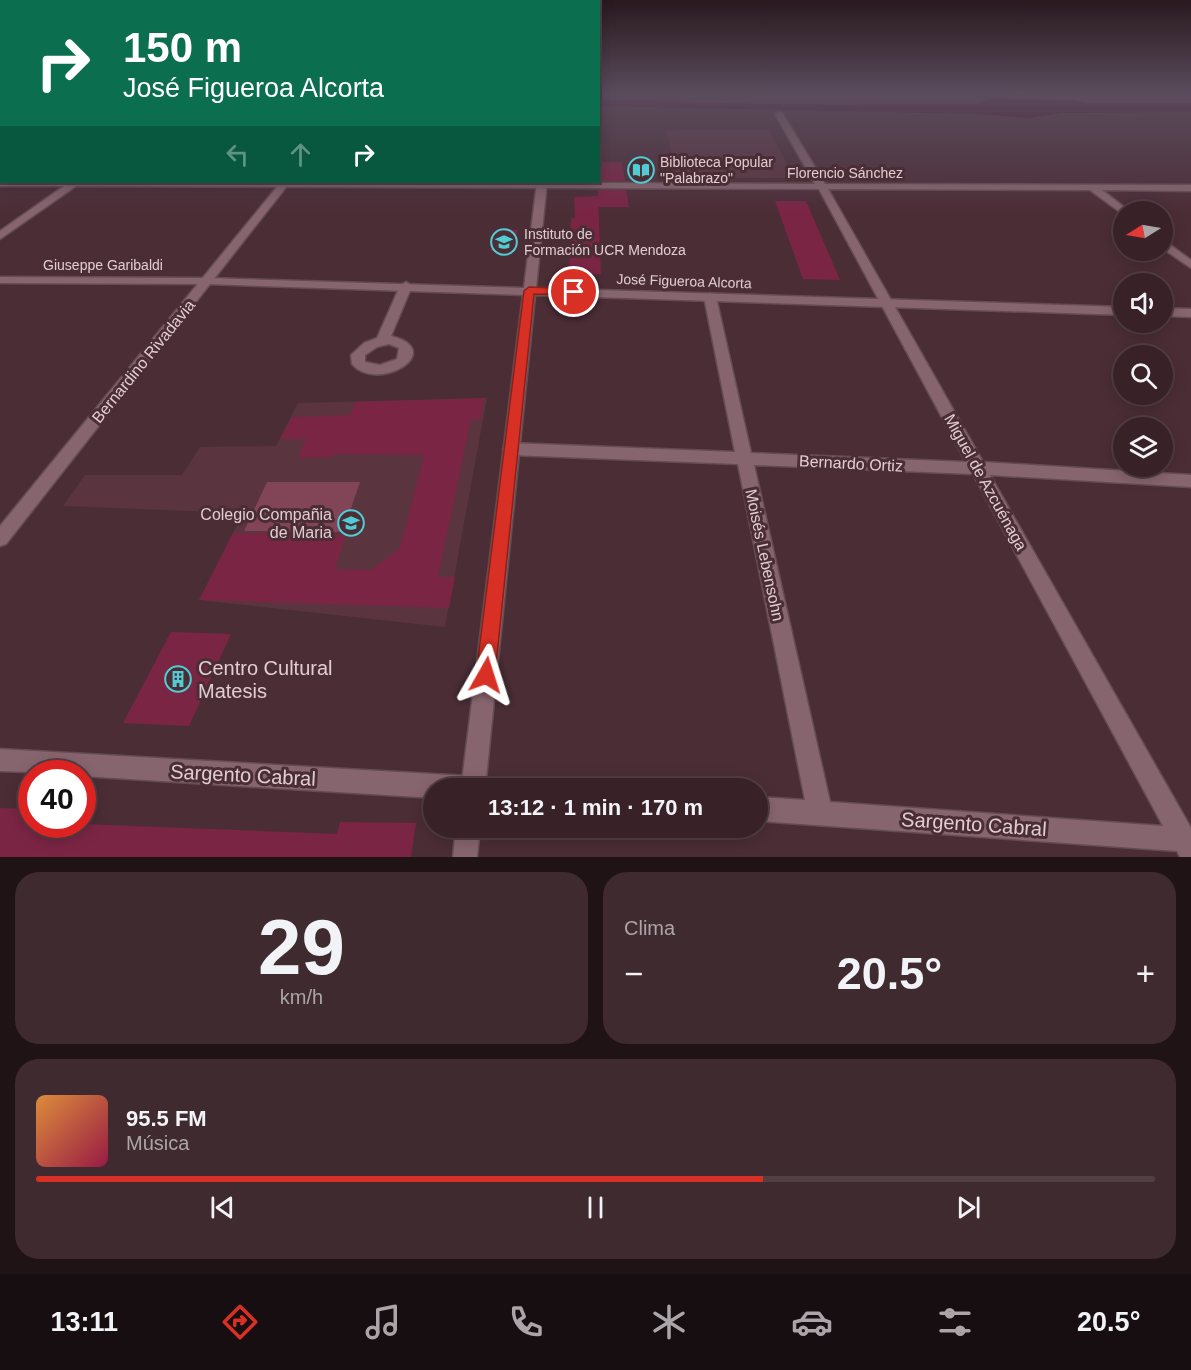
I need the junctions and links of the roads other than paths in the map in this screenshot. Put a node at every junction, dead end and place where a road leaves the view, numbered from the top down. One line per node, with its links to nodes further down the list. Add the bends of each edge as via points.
1 (790, 133): 6 (street, Miguel de Azcuénaga)
2 (74, 183): 10 (street)
3 (283, 183): 14 (street, Bernardino Rivadavia)
4 (413, 183): 5 (street, Florencio Sánchez)
5 (542, 184): 6 (street, Florencio Sánchez); 16 (street)
6 (822, 187): 7 (street, Florencio Sánchez); 18 (street, Miguel de Azcuénaga)
7 (1093, 188): 8 (street, Florencio Sánchez); 9 (street)
8 (1191, 188)
9 (1113, 203)
10 (0, 236)
11 (1173, 251): 12 (street)
12 (1191, 265)
13 (0, 279): 14 (street, Giuseppe Garibaldi)
14 (207, 281): 15 (street, José Figueroa Alcorta); 27 (street, Bernardino Rivadavia)
15 (406, 286): 16 (street, José Figueroa Alcorta); 22 (street)
16 (529, 291): 17 (street, José Figueroa Alcorta); 23 (street)
17 (710, 297): 18 (street, José Figueroa Alcorta); 24 (street, Moisés Lebensohn)
18 (885, 303): 19 (street, José Figueroa Alcorta); 25 (street, Miguel de Azcuénaga)
19 (1113, 311)
20 (1173, 312): 21 (street)
21 (1191, 313)
22 (382, 340)
23 (511, 449): 24 (street, Bernardo Ortiz); 29 (street)
24 (744, 458): 25 (street, Bernardo Ortiz); 32 (street, Moisés Lebensohn)
25 (979, 468): 26 (street, Bernardo Ortiz); 34 (street, Miguel de Azcuénaga)
26 (1191, 481)
27 (2, 532)
28 (0, 760): 30 (street, Sargento Cabral)
29 (478, 778)
30 (423, 786)
31 (768, 809): 32 (street, Sargento Cabral)
32 (820, 813): 34 (street, Sargento Cabral)
33 (467, 838): 35 (street)
34 (1189, 844)
35 (465, 857)

